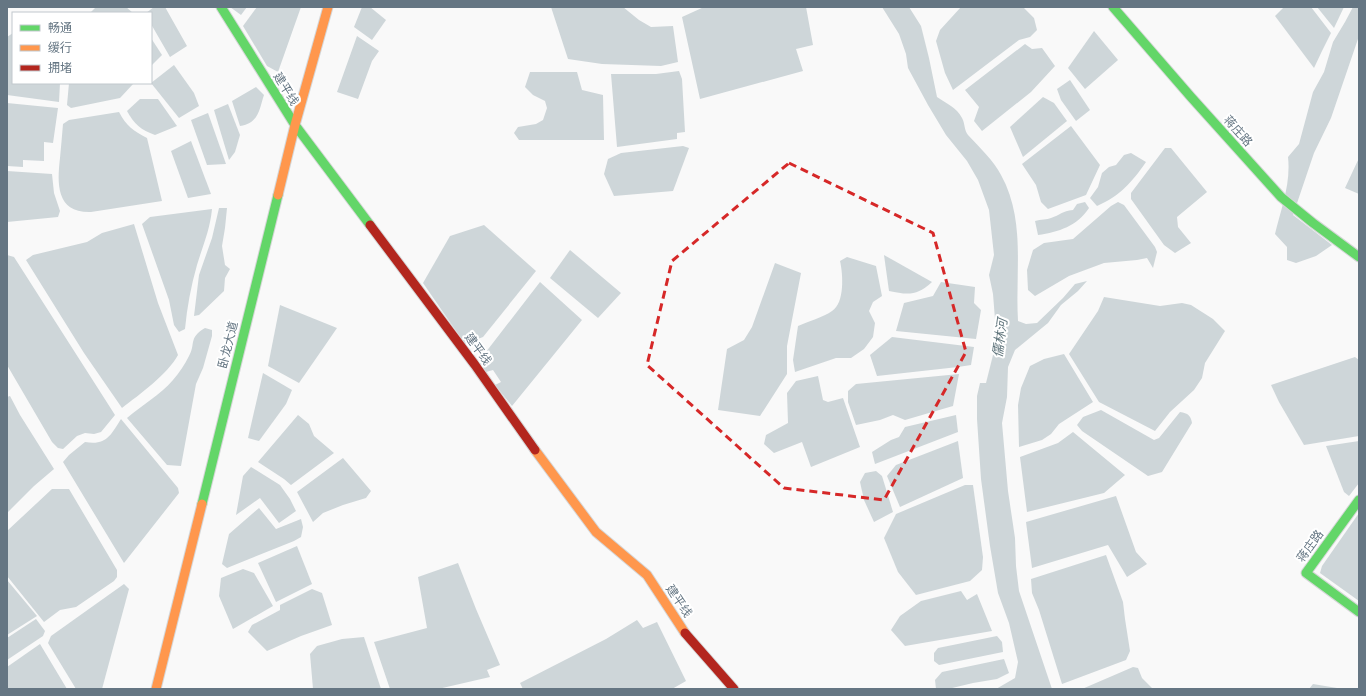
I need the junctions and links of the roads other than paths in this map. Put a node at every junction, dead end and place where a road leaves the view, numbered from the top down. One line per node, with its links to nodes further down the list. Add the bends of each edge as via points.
1 (221, 7): 4 (street, 建平线)
2 (328, 7): 4 (street, 卧龙大道)
3 (1113, 7): 5 (street, 蒋庄路, via 1281,198)
4 (295, 125): 8 (street, 卧龙大道); 9 (street, 建平线, via 475,365 596,532 647,575 685,632)
5 (1359, 257)
6 (1359, 500): 7 (street, 蒋庄路, via 1306,573)
7 (1359, 612)
8 (156, 689)
9 (734, 689)

